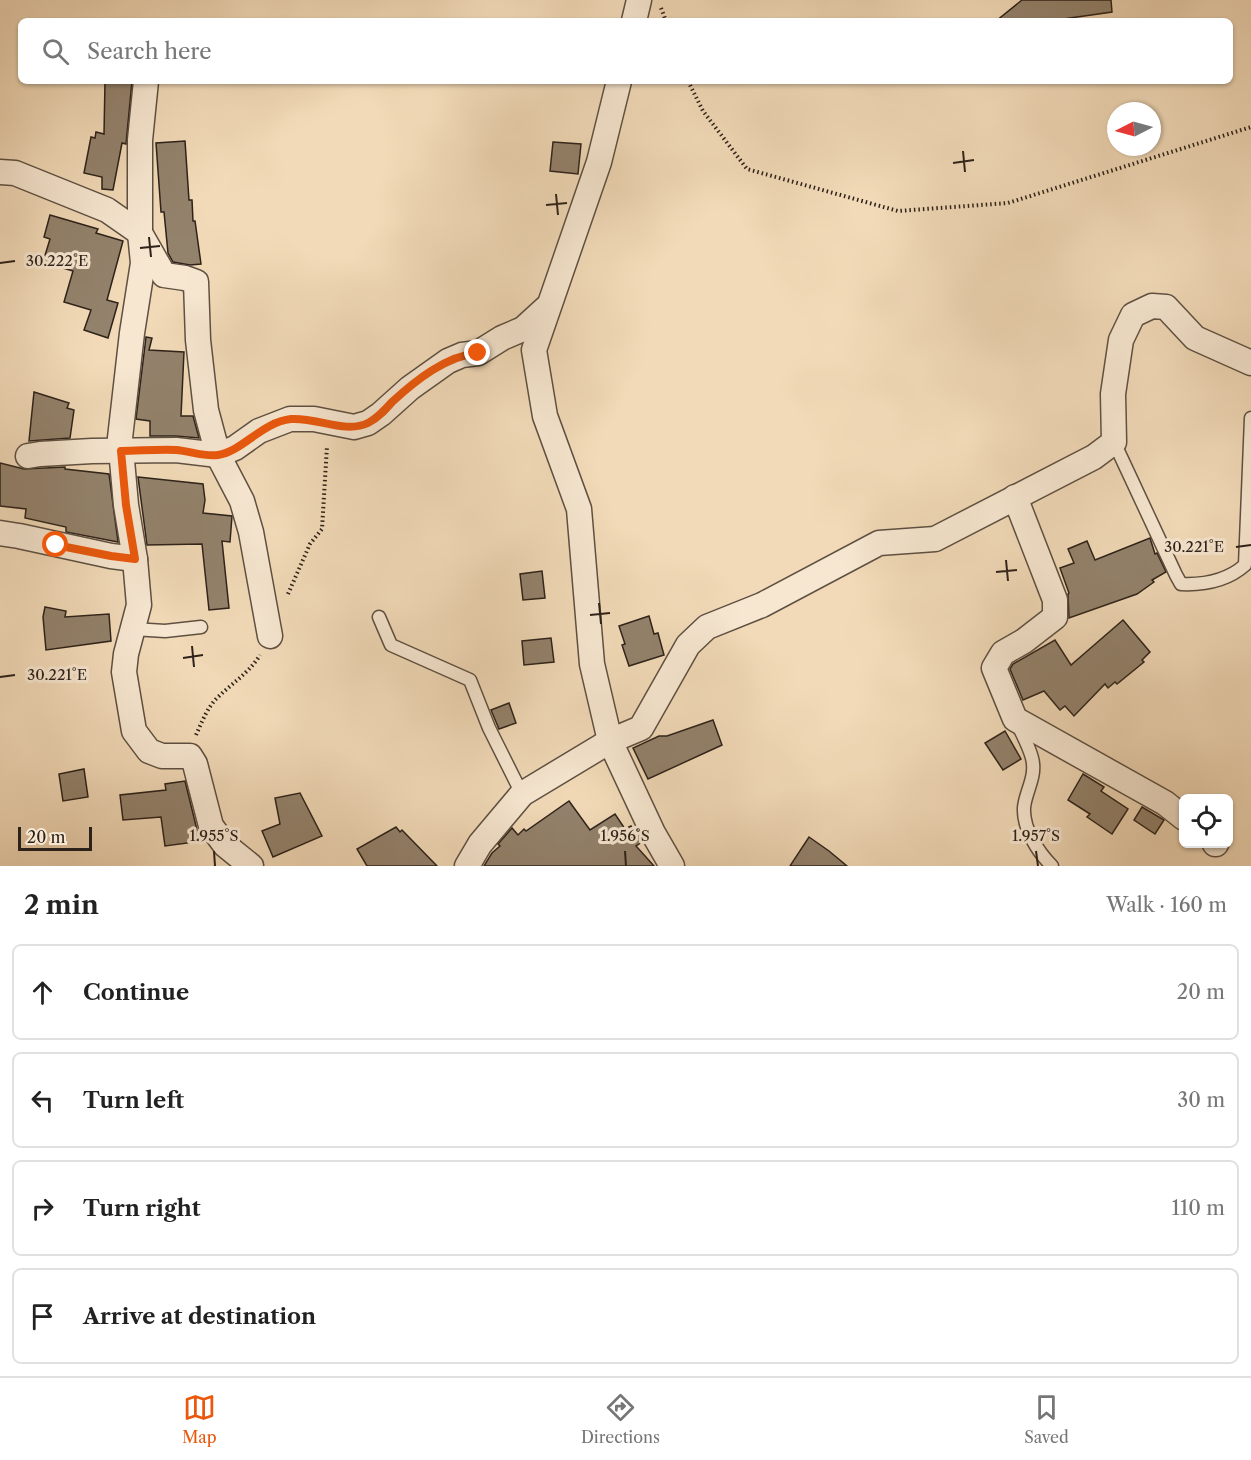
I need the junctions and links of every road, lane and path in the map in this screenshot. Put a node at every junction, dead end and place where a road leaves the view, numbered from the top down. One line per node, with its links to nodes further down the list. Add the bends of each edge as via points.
1 (639, 0): 2 (street)
2 (635, 18)
3 (146, 84): 8 (street, via 140,140)
4 (618, 84): 9 (street, via 599,162)
5 (690, 84): 6 (path, via 703,111 747,169 898,211 1008,203)
6 (1251, 128)
7 (0, 172): 8 (street, via 15,173 107,210)
8 (140, 233): 13 (street, via 143,263); 14 (street, via 164,274 196,282 206,410)
9 (548, 307): 14 (street, via 523,329 478,353 448,361 368,423 345,427 314,419 290,419 259,431); 24 (street, via 534,350 545,416 579,509 592,664)
10 (1251, 363): 12 (street, via 1195,338 1166,307 1152,306 1133,315 1121,340 1113,394)
11 (1251, 418): 12 (lane, via 1245,565 1234,574 1199,585 1181,584)
12 (1114, 442): 16 (street, via 1094,458)
13 (121, 451): 14 (street, via 176,450); 15 (street); 18 (street)
14 (218, 455): 22 (street, via 242,501 251,532)
15 (28, 456)
16 (1015, 497): 23 (street, via 1055,600 1054,617 1003,653 994,668); 24 (street, via 935,539 879,543 762,605 707,627 688,645 641,728)
17 (0, 533): 18 (street)
18 (135, 559): 21 (street, via 139,605)
19 (379, 617): 25 (lane, via 391,645 470,680 489,729)
20 (201, 627): 21 (lane)
21 (133, 629): 27 (street, via 124,672 134,731 149,751 162,756 190,756 211,825)
22 (270, 636)
23 (1015, 719): 26 (street); 31 (lane, via 1032,759 1032,784 1024,808 1031,838)
24 (610, 741): 25 (street); 30 (street)
25 (522, 794): 29 (street, via 480,844)
26 (1179, 814)
27 (226, 855): 28 (street)
28 (251, 866)
29 (467, 866)
30 (672, 866)
31 (1052, 866)

